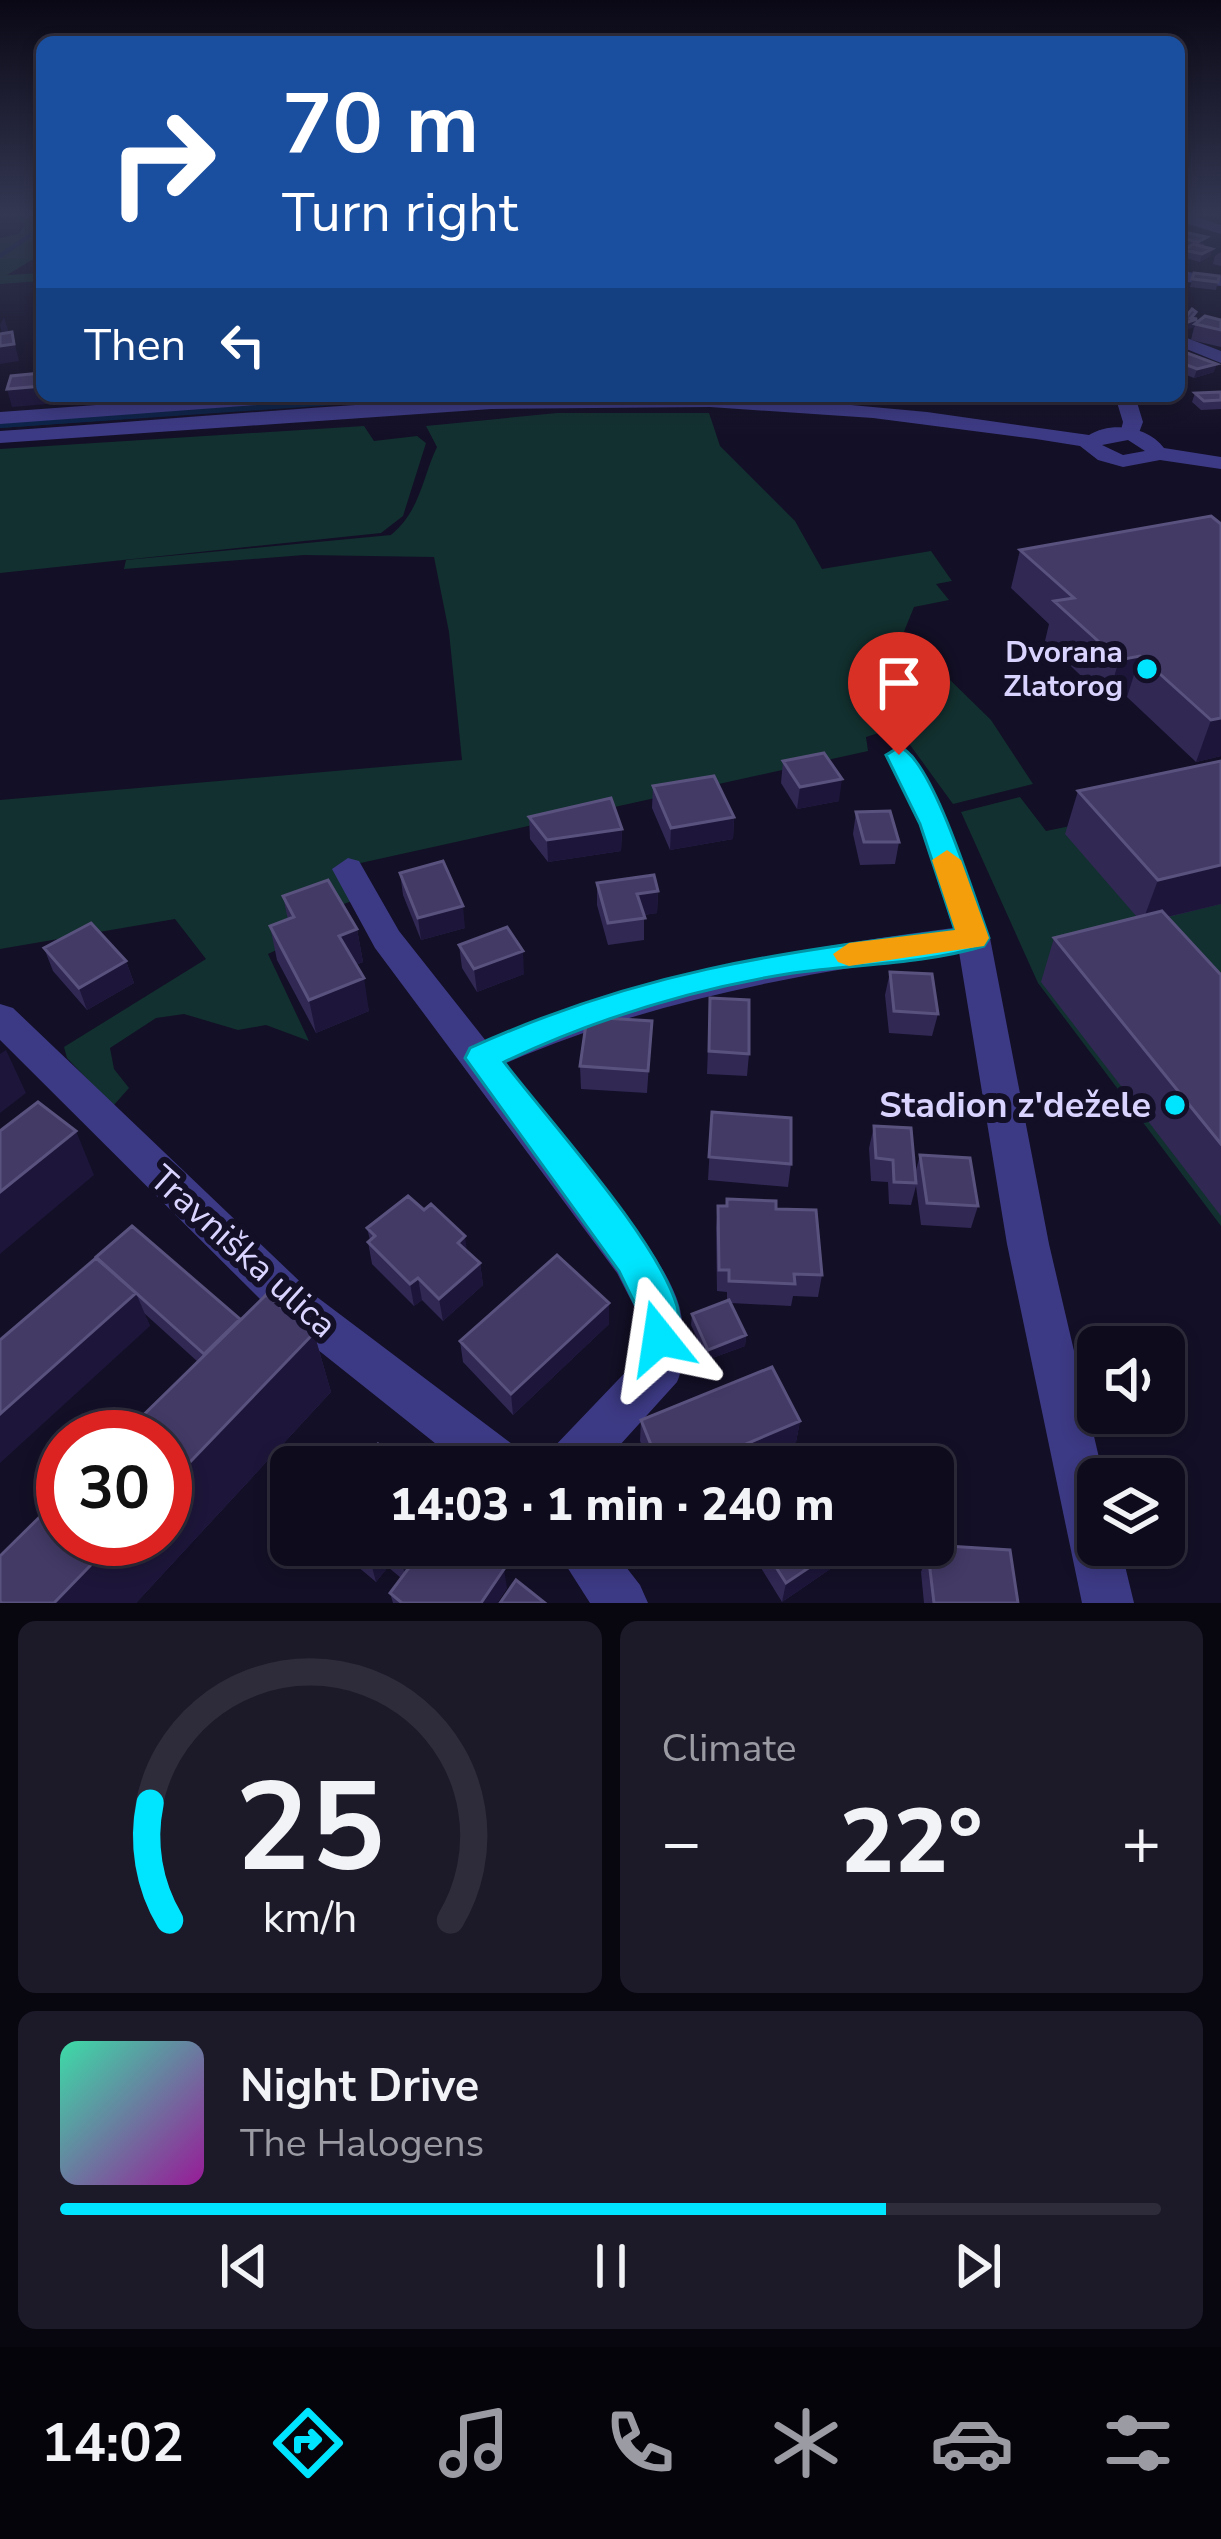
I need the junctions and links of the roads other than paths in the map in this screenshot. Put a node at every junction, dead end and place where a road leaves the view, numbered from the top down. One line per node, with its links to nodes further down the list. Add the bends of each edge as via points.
1 (1185, 343): 2 (street)
2 (1221, 358)
3 (217, 402): 7 (street)
4 (620, 402): 9 (street)
5 (705, 402): 10 (street, via 831,407)
6 (1128, 402): 8 (street)
7 (0, 418)
8 (1130, 434): 10 (street); 11 (street)
9 (0, 437)
10 (1090, 441): 11 (street, via 1094,451 1122,460)
11 (1157, 453): 12 (street)
12 (1221, 463)
13 (899, 755): 15 (street, via 934,824)
14 (348, 869): 17 (street, via 387,939)
15 (974, 938): 17 (street, via 667,986 563,1020); 24 (street, via 1028,1244)
16 (0, 1018): 18 (street, Travniška ulica)
17 (482, 1058): 21 (street, via 632,1259 658,1309 661,1367)
18 (298, 1308): 19 (street); 20 (street, Travniška ulica)
19 (265, 1341)
20 (476, 1446)
21 (588, 1446)
22 (594, 1566): 23 (street)
23 (622, 1603)
24 (1108, 1603)

